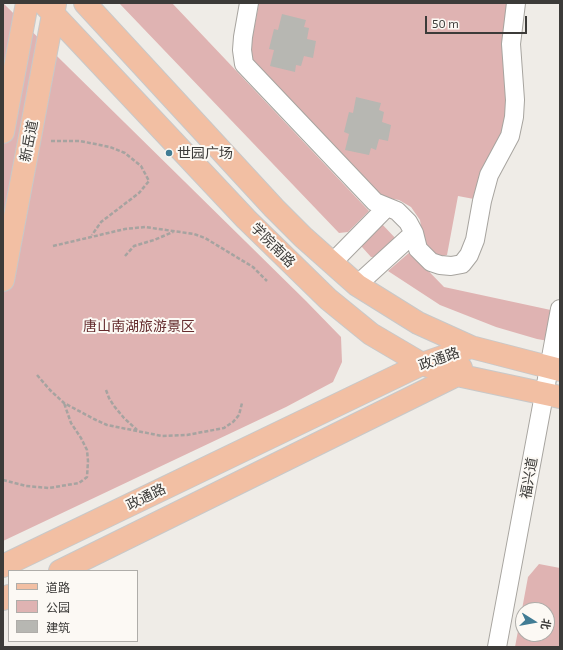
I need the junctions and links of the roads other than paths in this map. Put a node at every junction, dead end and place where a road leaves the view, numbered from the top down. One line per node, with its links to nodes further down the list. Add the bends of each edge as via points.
1 (27, 3): 6 (main road, 新岳道)
2 (85, 3): 9 (main road, 学院南路, via 274,208)
3 (249, 3): 7 (street, via 243,37 244,64 375,202)
4 (516, 3): 8 (street, via 511,44 514,117 510,136 489,175 469,255 462,264 451,266 430,262 418,249)
5 (50, 7): 10 (main road, 新岳道); 14 (main road, 学院南路, via 246,219 328,300 371,334)
6 (3, 132)
7 (387, 207): 8 (street, via 397,211); 9 (street)
8 (414, 233): 11 (street)
9 (332, 262): 11 (main road, 学院南路)
10 (3, 280)
11 (357, 285): 13 (main road, 学院南路, via 418,324)
12 (560, 309): 15 (street, 福兴道)
13 (471, 347): 14 (main road, 政通路); 15 (main road, 学院南路); 16 (main road, 政通路)
14 (422, 364): 16 (main road, 学院南路); 18 (main road, 政通路)
15 (555, 368): 17 (street, 福兴道)
16 (457, 375): 17 (main road, 学院南路); 19 (main road, 政通路)
17 (552, 396): 20 (street, 福兴道)
18 (3, 566)
19 (62, 570)
20 (497, 647)

